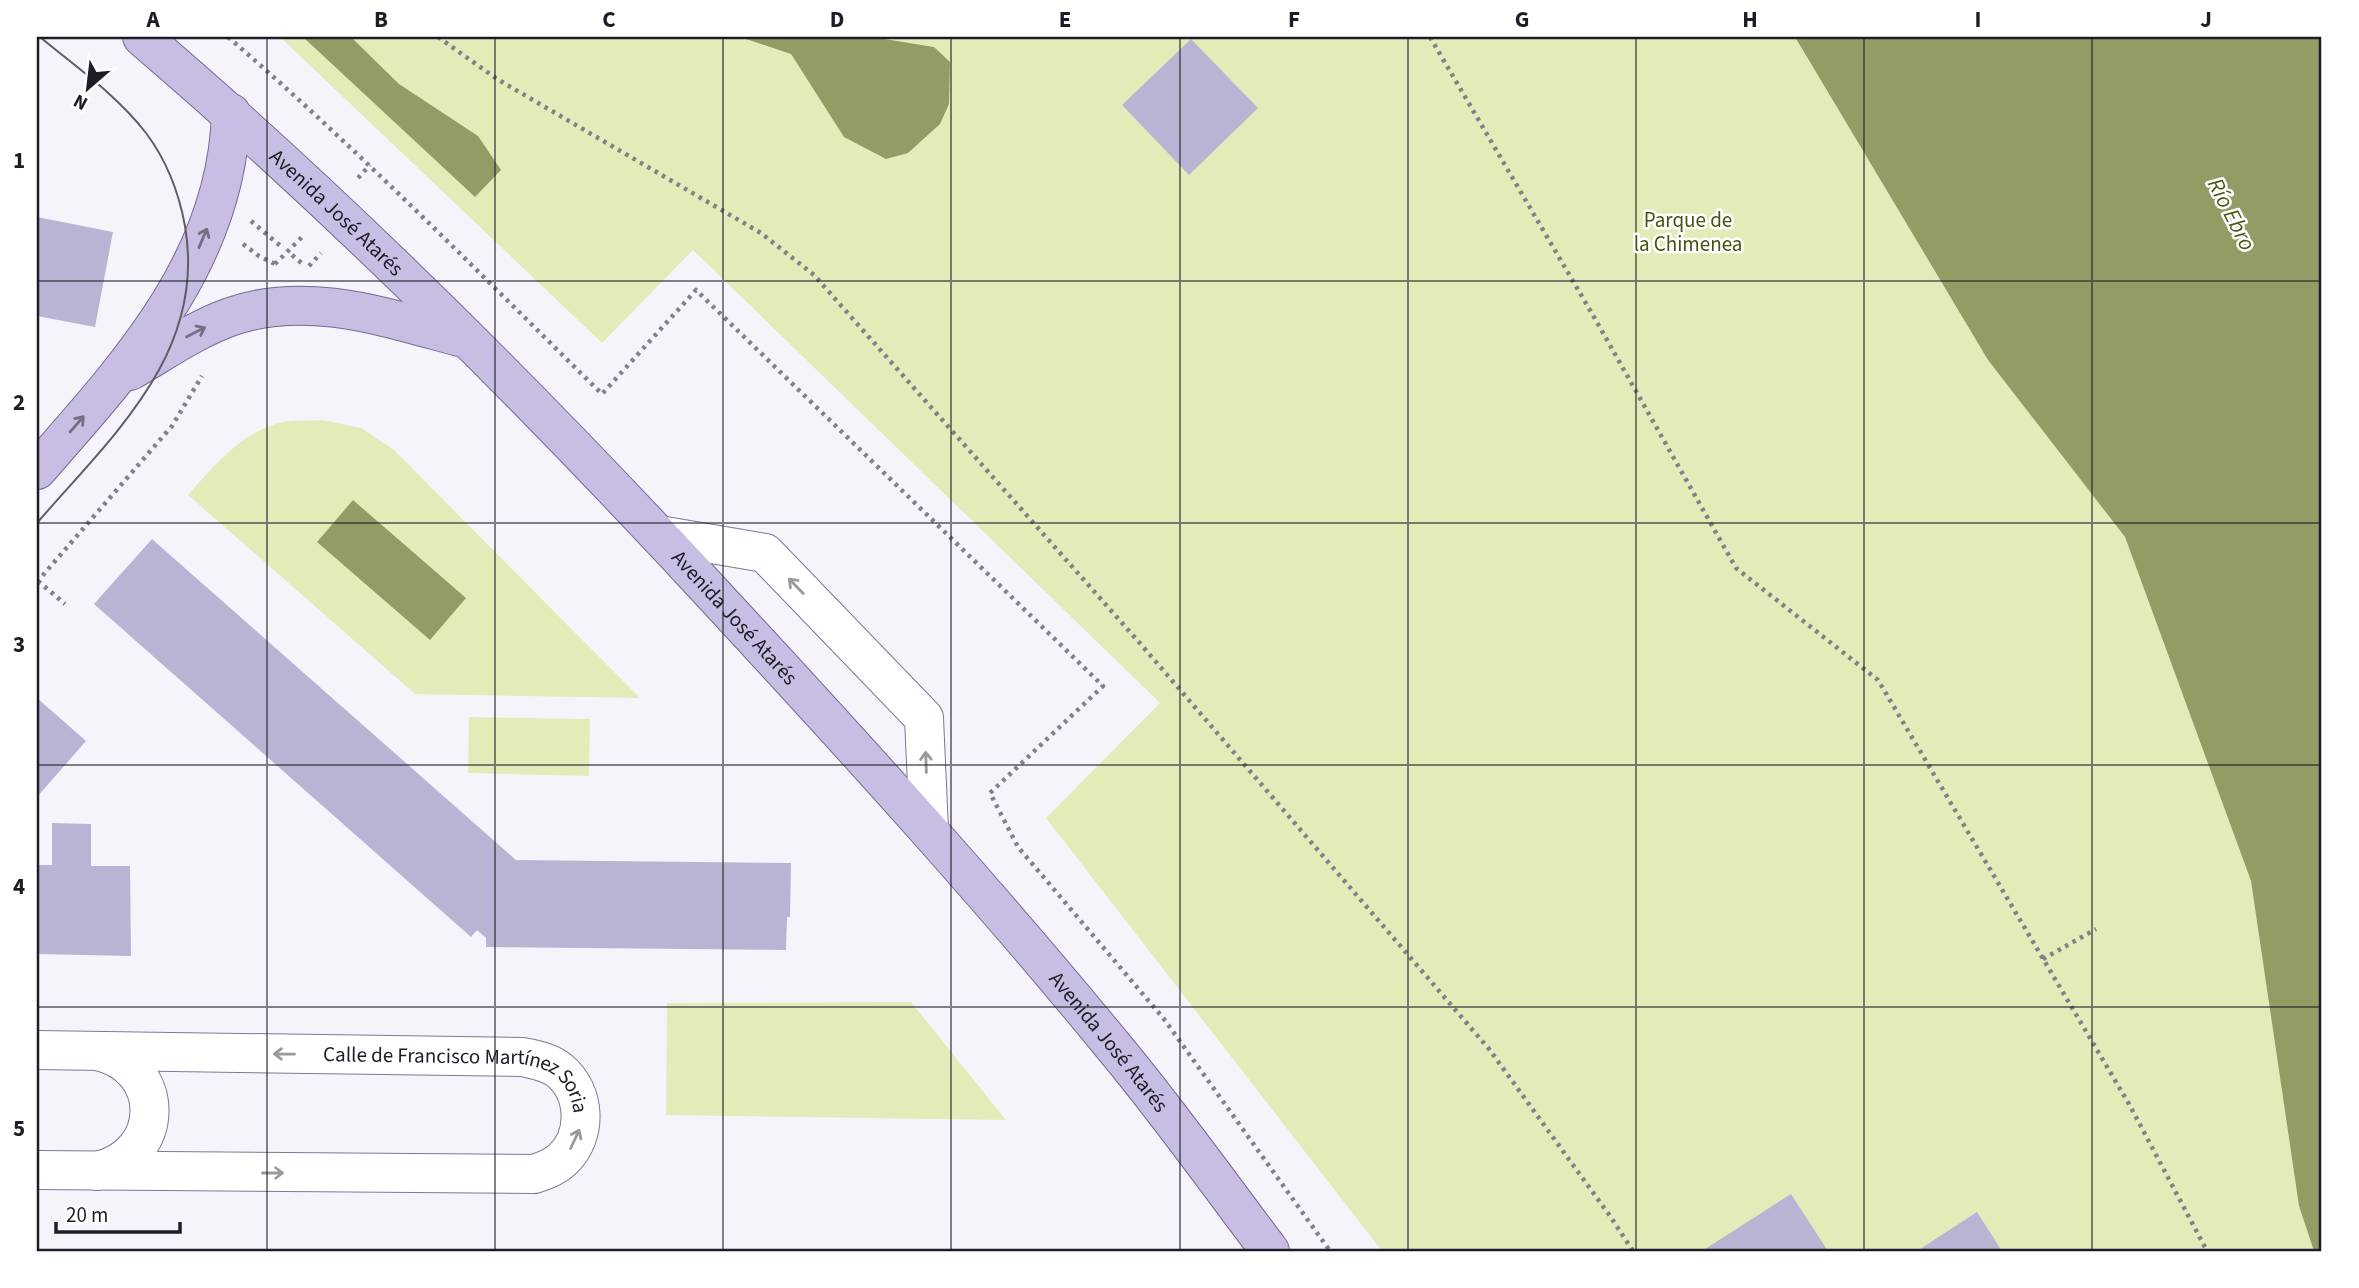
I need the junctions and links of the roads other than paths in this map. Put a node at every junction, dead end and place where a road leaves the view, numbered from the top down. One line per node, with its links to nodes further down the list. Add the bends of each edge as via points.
1 (142, 37): 2 (main road, Avenida José Atarés)
2 (231, 113): 3 (main road, Avenida José Atarés); 4 (main road, one-way to 2, via 171,301 208,228 226,173)
3 (470, 340): 4 (main road, one-way to 3, via 212,325 271,306 329,306); 6 (main road, Avenida José Atarés)
4 (117, 379): 5 (main road, one-way to 4)
5 (37, 470)
6 (659, 535): 7 (main road, Avenida José Atarés); 7 (lane, one-way to 6, via 924,718 765,553)
7 (929, 830): 14 (main road, Avenida José Atarés, via 1120,1054)
8 (37, 1051): 9 (lane, Calle de Francisco Martínez Soria)
9 (95, 1051): 10 (lane, Calle de Francisco Martínez Soria); 12 (lane, Calle de Francisco Martínez Soria, via 123,1060 134,1070 150,1111 143,1140 134,1152 122,1162)
10 (203, 1052): 13 (lane, Calle de Francisco Martínez Soria, via 165,1073 152,1099 151,1113 153,1128 167,1153); 13 (lane, Calle de Francisco Martínez Soria, one-way to 10, via 534,1174 563,1159 575,1144 581,1125 573,1086 543,1061 523,1057)
11 (37, 1170): 12 (lane, Calle de Francisco Martínez Soria)
12 (94, 1171): 13 (lane, Calle de Francisco Martínez Soria)
13 (205, 1172)
14 (1270, 1251)

